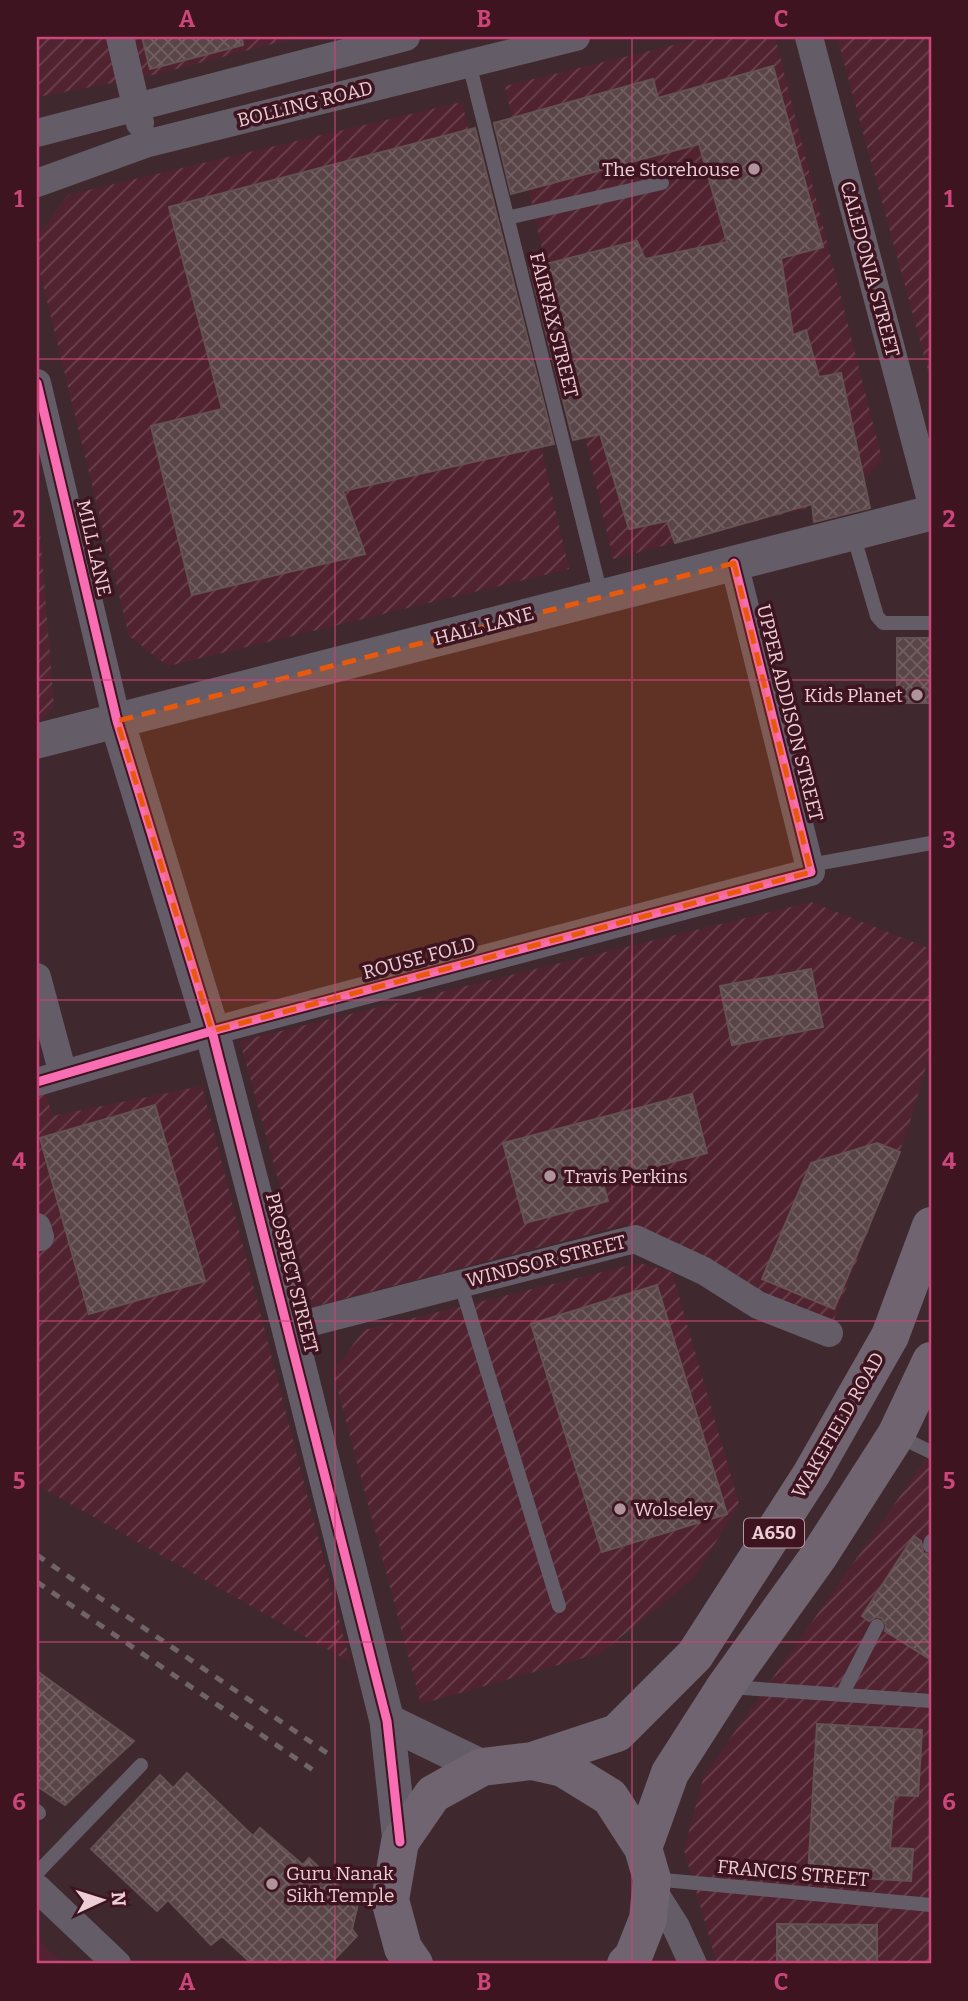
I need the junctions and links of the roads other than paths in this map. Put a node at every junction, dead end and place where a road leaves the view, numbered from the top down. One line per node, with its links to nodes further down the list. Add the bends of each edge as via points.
1 (120, 37): 6 (street)
2 (406, 37): 6 (street, BOLLING ROAD)
3 (576, 37): 5 (street, BOLLING ROAD)
4 (809, 37): 13 (street, CALEDONIA STREET)
5 (469, 64): 8 (street, BOLLING ROAD); 11 (lane, FAIRFAX STREET)
6 (136, 107): 7 (street, BOLLING ROAD); 8 (street)
7 (37, 133)
8 (145, 144): 9 (street, BOLLING ROAD)
9 (37, 183)
10 (662, 183): 11 (lane)
11 (507, 218): 17 (lane, FAIRFAX STREET)
12 (37, 383): 19 (street, MILL LANE)
13 (931, 501)
14 (931, 513): 15 (street, HALL LANE)
15 (853, 533): 16 (street, HALL LANE); 18 (lane, via 883,623)
16 (734, 562): 17 (street, HALL LANE); 22 (street, UPPER ADDISON STREET)
17 (601, 595): 19 (street, HALL LANE)
18 (931, 623)
19 (117, 721): 20 (street, HALL LANE); 24 (street, PROSPECT STREET)
20 (37, 741)
21 (931, 843): 22 (lane)
22 (811, 869): 24 (street, ROUSE FOLD)
23 (37, 976): 25 (street)
24 (212, 1031): 25 (street, ROUSE FOLD); 28 (street, PROSPECT STREET)
25 (50, 1078)
26 (931, 1226): 39 (main road, WAKEFIELD ROAD / A650, via 890,1336 813,1473 695,1655 617,1733)
27 (460, 1282): 28 (street, WINDSOR STREET); 29 (street, WINDSOR STREET, via 635,1239 704,1271 758,1305); 33 (lane)
28 (289, 1328): 38 (street, PROSPECT STREET)
29 (829, 1333)
30 (931, 1361): 31 (main road, A650)
31 (896, 1435): 32 (lane); 35 (main road, A650, via 818,1557)
32 (931, 1451)
33 (559, 1606)
34 (877, 1626): 36 (lane)
35 (725, 1687): 36 (lane); 43 (main road, A650, via 670,1773)
36 (842, 1695): 37 (lane)
37 (931, 1701)
38 (387, 1721): 41 (street); 42 (street, PROSPECT STREET)
39 (532, 1761): 41 (main road, A650); 43 (main road, A650, via 563,1768 610,1797)
40 (141, 1765): 44 (lane)
41 (482, 1767): 42 (main road, A650, via 433,1794)
42 (400, 1842): 47 (main road, A650, via 390,1900)
43 (649, 1872): 46 (lane, FRANCIS STREET); 49 (main road, A650, via 648,1919); 50 (street)
44 (37, 1873)
45 (37, 1888): 48 (street)
46 (931, 1905)
47 (404, 1959)
48 (117, 1964)
49 (626, 1964)
50 (693, 1964)

